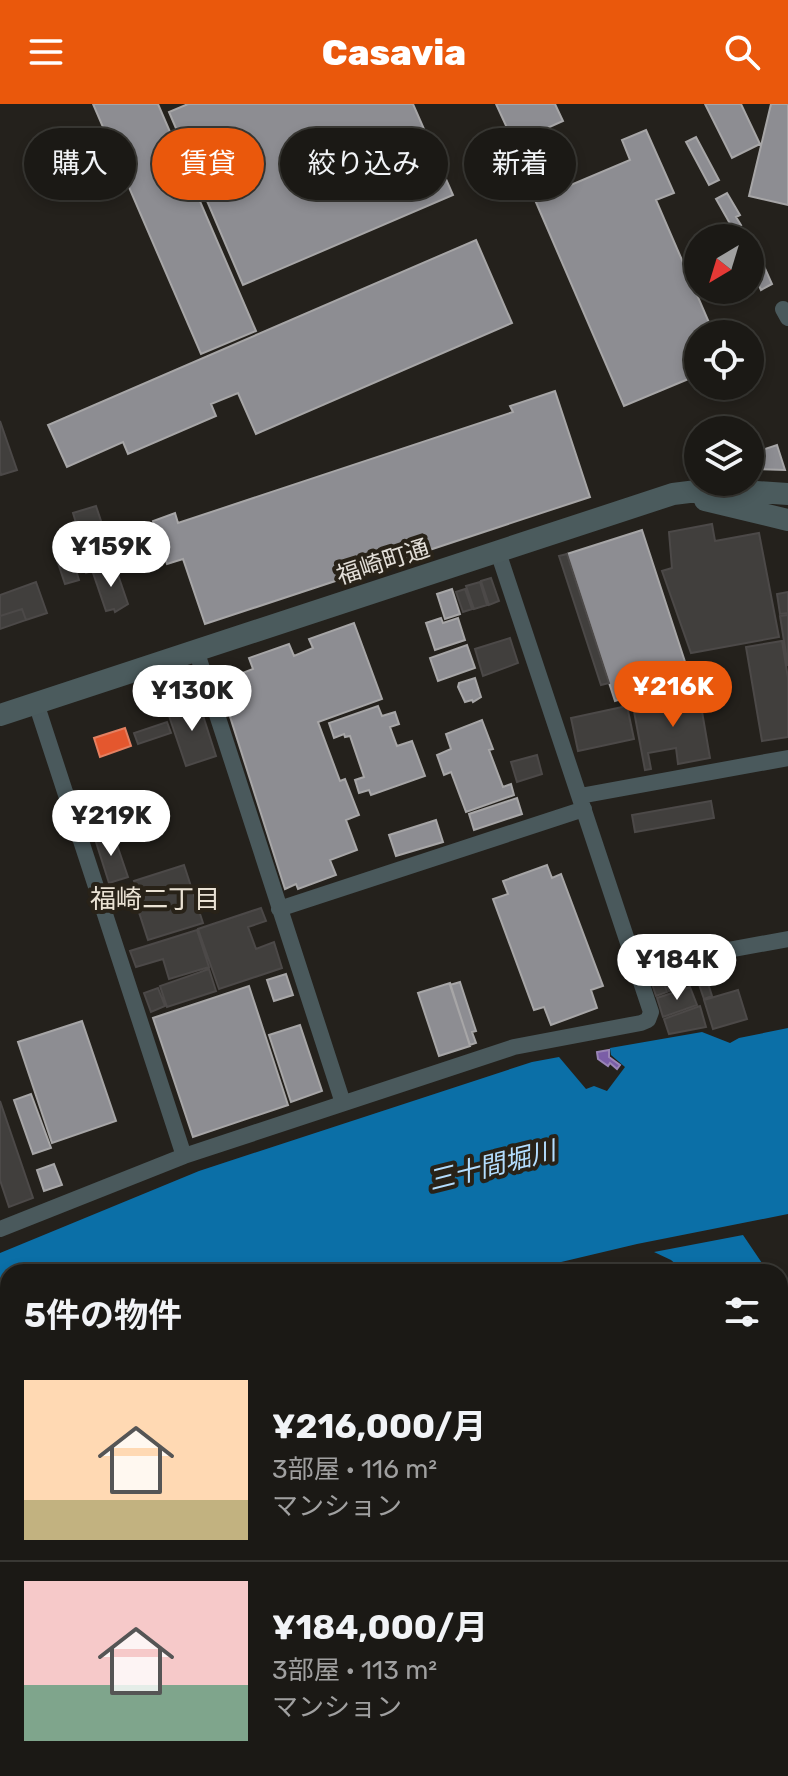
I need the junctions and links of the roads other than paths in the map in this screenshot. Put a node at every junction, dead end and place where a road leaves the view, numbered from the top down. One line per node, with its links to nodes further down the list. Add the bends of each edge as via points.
1 (673, 494): 2 (street, 福崎町通, via 713,489); 3 (street); 4 (street, 福崎町通)
2 (788, 494)
3 (788, 520)
4 (498, 552): 5 (street, 福崎町通); 9 (street)
5 (196, 650): 6 (street, 福崎町通); 10 (street)
6 (36, 703): 7 (street, 福崎町通); 14 (street)
7 (0, 715)
8 (788, 758): 9 (street)
9 (582, 802): 10 (street); 12 (street)
10 (279, 909): 13 (street)
11 (788, 939): 12 (street)
12 (636, 967): 13 (street, via 651,1012 648,1020 514,1047)
13 (343, 1103): 14 (street)
14 (184, 1156): 15 (street)
15 (0, 1229)

